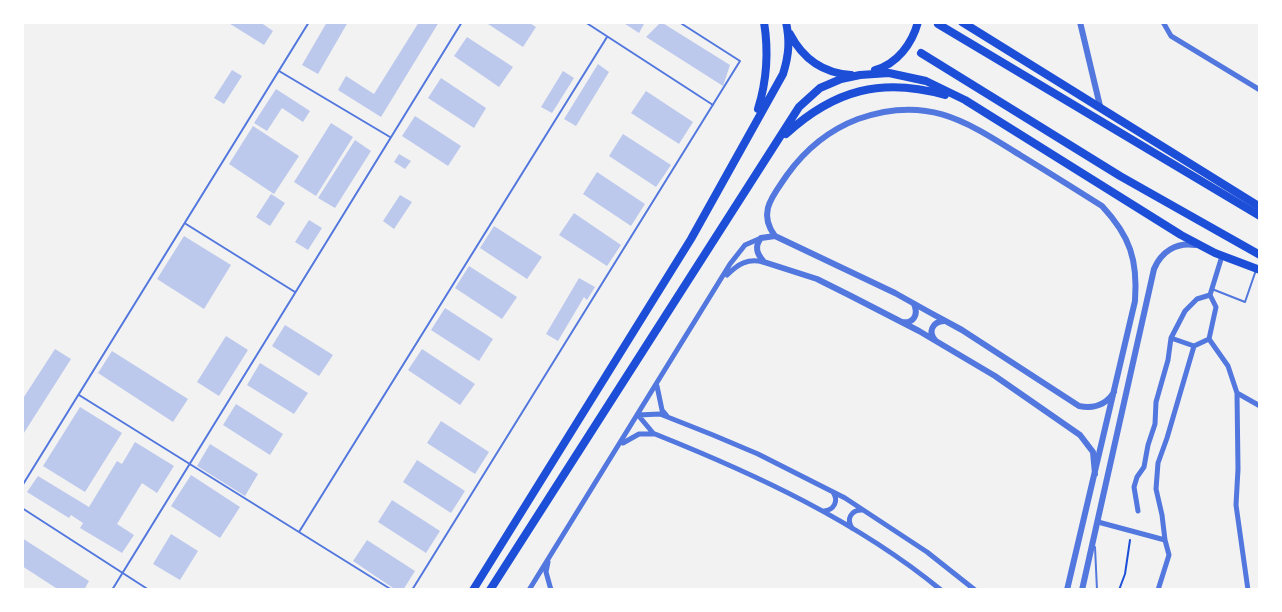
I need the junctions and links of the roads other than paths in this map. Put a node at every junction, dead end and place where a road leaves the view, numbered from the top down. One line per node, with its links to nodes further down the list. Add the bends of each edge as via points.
1 (309, 22): 14 (lane)
2 (462, 22): 21 (lane)
3 (585, 22): 12 (lane)
4 (679, 22): 18 (lane, via 740,61)
5 (764, 22): 20 (main road, via 768,58)
6 (918, 22): 15 (main road, via 898,57 880,69)
7 (962, 22): 19 (main road)
8 (1080, 22): 19 (street)
9 (1163, 22): 16 (street, via 1171,36)
10 (786, 23): 15 (main road, via 801,52 818,66 838,74); 20 (main road, via 790,44 783,74)
11 (939, 24): 24 (main road)
12 (607, 37): 18 (lane); 64 (lane)
13 (921, 53): 29 (main road, via 1120,176)
14 (279, 70): 21 (lane); 25 (lane)
15 (860, 75): 17 (main road, via 906,75); 22 (main road, via 820,88 799,107)
16 (1260, 90)
17 (970, 103): 22 (main road, via 915,88 861,90 814,110); 28 (main road)
18 (712, 105): 72 (lane)
19 (1100, 106): 23 (main road)
20 (754, 124): 73 (main road, via 690,239)
21 (391, 137): 34 (lane)
22 (779, 140): 74 (main road)
23 (1260, 207)
24 (1260, 216)
25 (185, 223): 34 (lane); 46 (lane)
26 (775, 236): 27 (street); 36 (street); 44 (street, via 766,219 774,194 806,152 835,130 877,113 902,109 925,110 973,126 1102,206 1126,236 1135,269 1135,301)
27 (762, 238): 31 (street, via 756,249); 33 (street, via 740,251)
28 (1202, 246): 30 (main road); 62 (street, via 1180,245 1171,249 1154,269)
29 (1260, 255)
30 (1222, 256): 32 (main road); 35 (street)
31 (764, 262): 33 (street, via 745,261); 37 (street, via 817,279)
32 (1258, 269): 35 (lane, via 1245,302)
33 (723, 278): 43 (street)
34 (295, 292): 52 (lane)
35 (1211, 292): 39 (street, via 1185,311); 40 (street, via 1216,307)
36 (911, 302): 37 (street, via 916,315 909,322); 38 (street)
37 (901, 322): 41 (street)
38 (947, 322): 41 (street, via 934,324 931,332); 44 (street, via 1079,406 1104,403)
39 (1171, 338): 42 (street); 53 (street)
40 (1209, 339): 42 (street); 45 (street, via 1228,366)
41 (936, 341): 54 (street, via 1080,435 1093,452)
42 (1194, 346): 55 (street)
43 (657, 385): 48 (street); 49 (street, via 662,410)
44 (1114, 392): 54 (street)
45 (1237, 393): 47 (street); 83 (street, via 1236,505)
46 (79, 395): 52 (lane); 56 (lane)
47 (1260, 406)
48 (638, 415): 49 (street); 50 (street); 51 (street)
49 (668, 417): 57 (street, via 758,454)
50 (655, 434): 51 (street, via 639,434); 59 (street, via 751,475)
51 (619, 445): 67 (street)
52 (190, 464): 64 (lane); 68 (lane)
53 (1144, 467): 55 (street); 60 (street, via 1134,487)
54 (1095, 474): 79 (street)
55 (1157, 475): 66 (street)
56 (22, 486)
57 (831, 490): 59 (street, via 835,504); 61 (street)
58 (22, 508): 68 (lane)
59 (819, 510): 63 (street)
60 (1138, 511)
61 (866, 512): 63 (street, via 852,513 849,520); 78 (street)
62 (1098, 522): 65 (street); 66 (street)
63 (854, 529): 77 (street)
64 (299, 532): 71 (lane)
65 (1094, 539): 80 (street); 81 (lane)
66 (1165, 540): 82 (street, via 1169,555)
67 (549, 559): 75 (street); 76 (street, via 546,572)
68 (122, 573): 69 (lane); 70 (lane)
69 (112, 590)
70 (149, 590)
71 (392, 590)
72 (412, 590)
73 (473, 590)
74 (490, 590)
75 (529, 590)
76 (551, 590)
77 (941, 590)
78 (975, 590)
79 (1067, 590)
80 (1082, 590)
81 (1097, 590)
82 (1158, 590)
83 (1248, 590)

